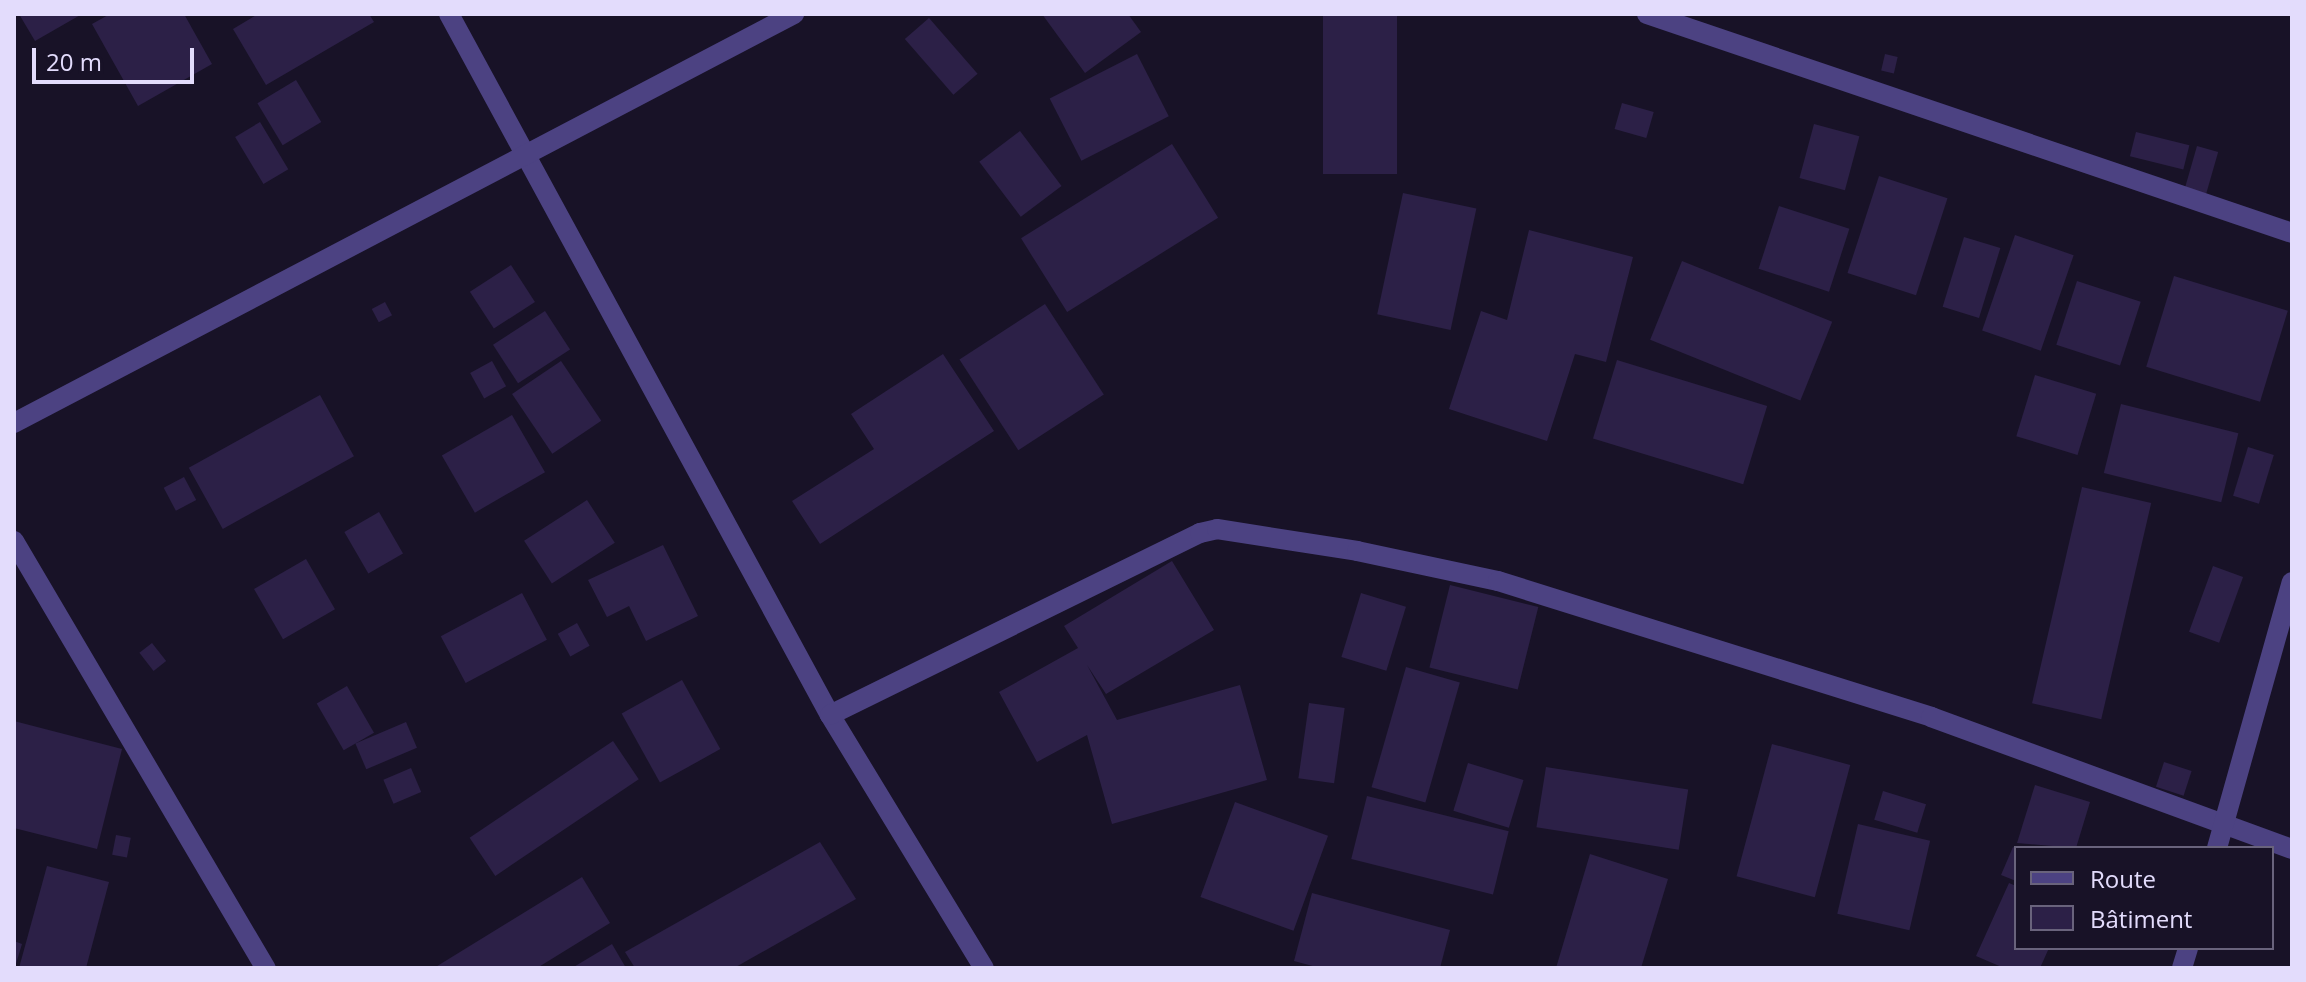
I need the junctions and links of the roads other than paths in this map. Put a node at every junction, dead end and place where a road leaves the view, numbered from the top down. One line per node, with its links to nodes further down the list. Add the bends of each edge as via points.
1 (449, 14): 4 (street)
2 (794, 14): 4 (street)
3 (1647, 14): 5 (street)
4 (526, 151): 6 (street); 9 (street)
5 (2292, 233)
6 (14, 423)
7 (14, 541): 13 (street)
8 (2292, 582): 10 (street)
9 (830, 715): 10 (street, via 1217,529 1344,548 1498,581 1931,717); 14 (street)
10 (2224, 823): 11 (street); 12 (street)
11 (2218, 846)
12 (2292, 849)
13 (266, 968)
14 (984, 968)

